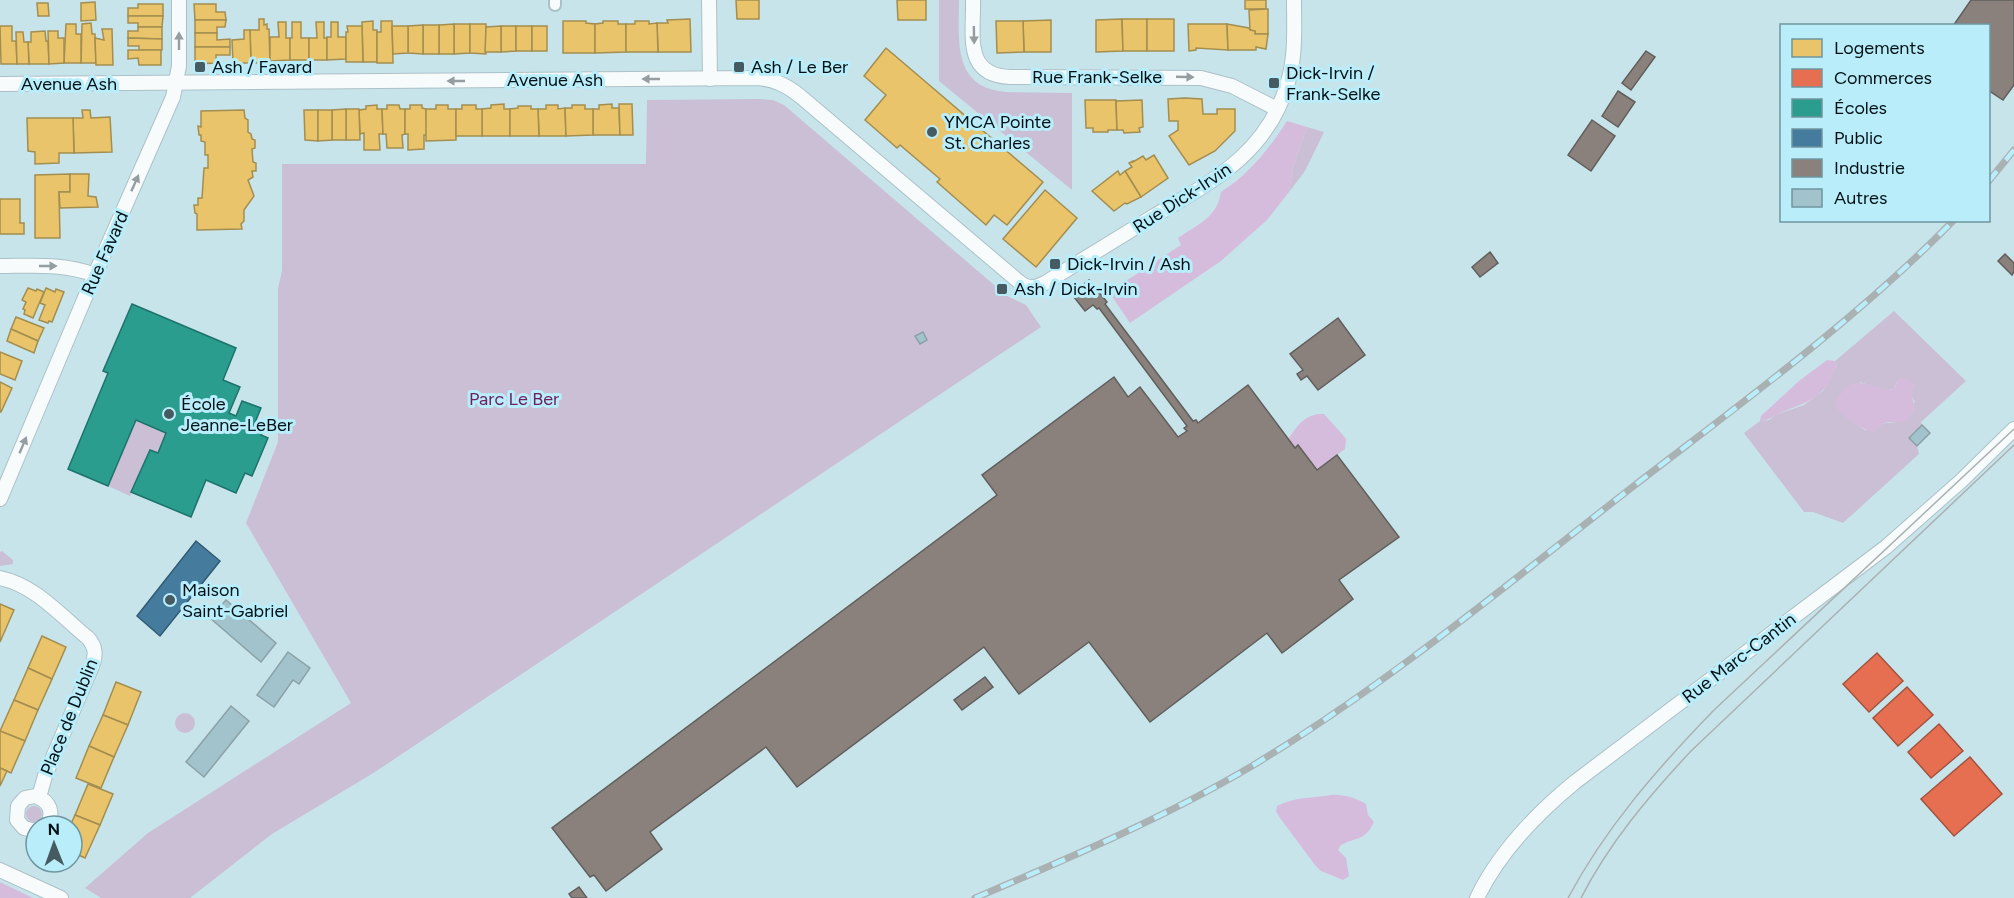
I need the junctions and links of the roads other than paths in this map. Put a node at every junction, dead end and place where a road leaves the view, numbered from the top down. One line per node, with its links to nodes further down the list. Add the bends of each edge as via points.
1 (179, 0): 6 (street, Rue Favard, one-way to 1)
2 (709, 0): 5 (street)
3 (973, 0): 8 (street, Rue Frank-Selke, one-way to 8, via 974,51 990,75 1195,77 1232,86)
4 (1294, 0): 8 (street, Rue Dick-Irvin, via 1293,63)
5 (710, 79): 6 (street, Avenue Ash, one-way to 6); 11 (street, Avenue Ash, via 763,79 790,88 1018,281)
6 (177, 83): 7 (street, Avenue Ash); 10 (street, Rue Favard, one-way to 6)
7 (0, 84)
8 (1277, 109): 11 (street, Rue Dick-Irvin, via 1256,144 1220,176)
9 (0, 266): 10 (street, one-way to 10, via 56,265)
10 (95, 275): 13 (street, Rue Favard, one-way to 10)
11 (1035, 288)
12 (2014, 429): 20 (street, Rue Marc-Cantin, via 1886,547 1562,793 1519,836)
13 (0, 499)
14 (0, 578): 15 (street, Place de Dublin, via 33,591 88,638 95,654)
15 (39, 797): 16 (street, Place de Dublin, via 45,800); 17 (street, Place de Dublin, via 25,798 20,803 16,813)
16 (50, 814)
17 (24, 828)
18 (0, 870): 19 (street)
19 (62, 898)
20 (1478, 898)

